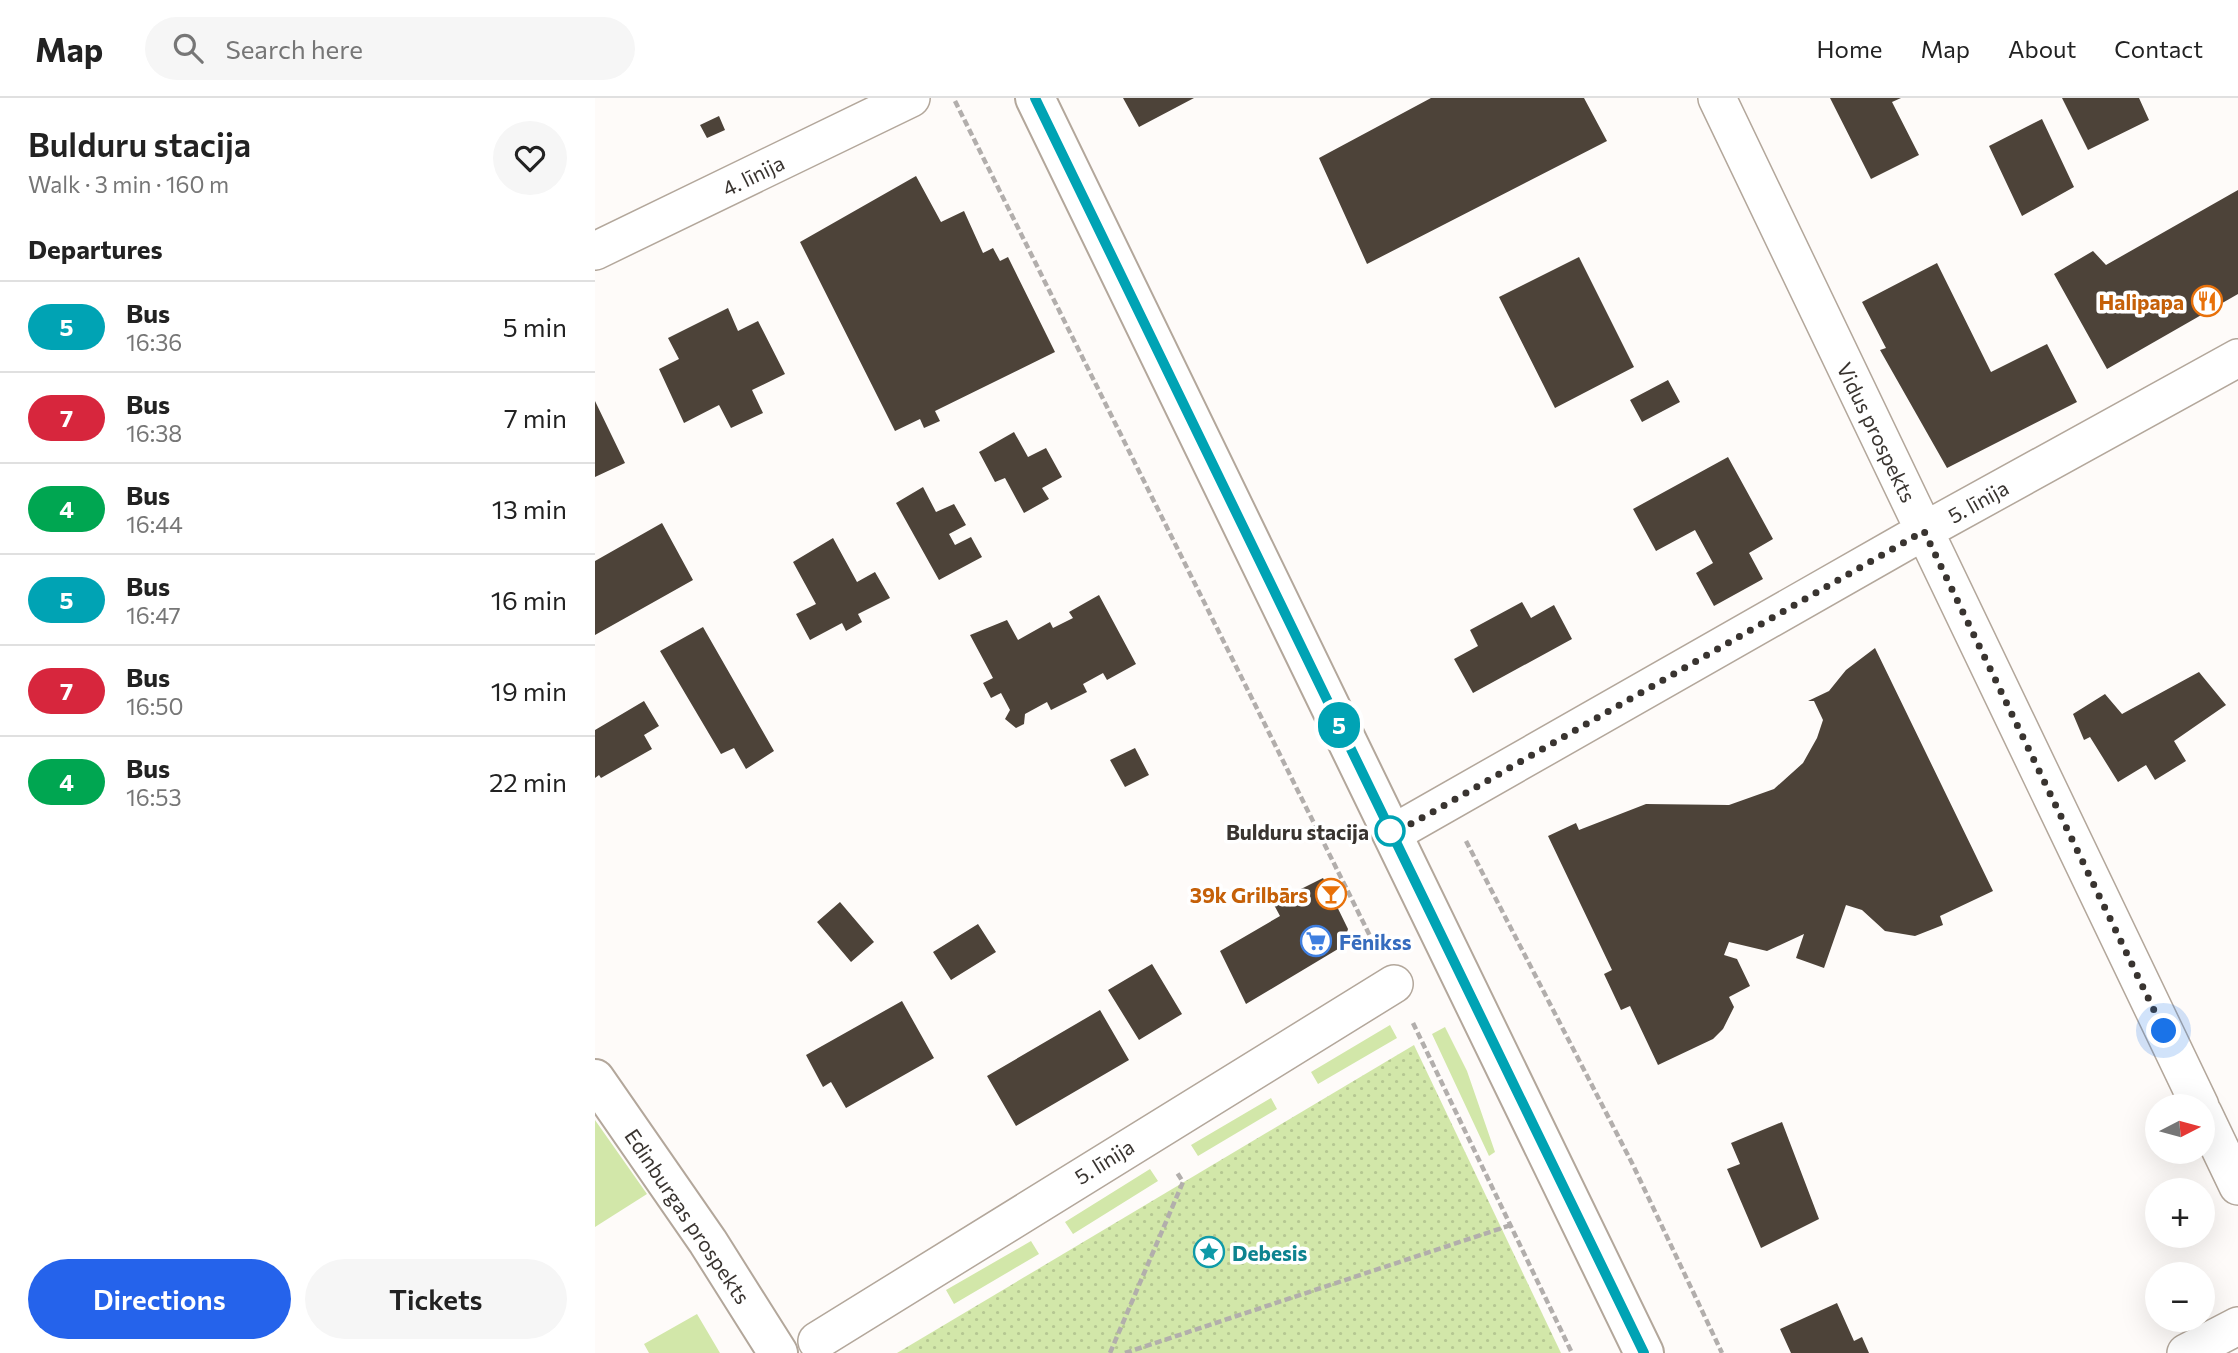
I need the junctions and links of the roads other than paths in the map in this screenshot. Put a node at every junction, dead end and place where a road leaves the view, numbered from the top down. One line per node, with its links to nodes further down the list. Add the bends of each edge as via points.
1 (911, 98): 4 (street, 4. līnija)
2 (1035, 98): 7 (main road)
3 (1717, 98): 6 (street, Vidus prospekts)
4 (595, 251)
5 (2238, 358): 6 (street, 5. līnija)
6 (1924, 531): 7 (street, 5. līnija); 10 (street, Vidus prospekts)
7 (1392, 834): 16 (main road)
8 (1394, 984): 14 (street, 5. līnija)
9 (595, 1079): 15 (main road, Edinburgas prospekts)
10 (2194, 1094)
11 (2215, 1138): 12 (street)
12 (2238, 1186)
13 (2238, 1326): 17 (street)
14 (817, 1341)
15 (778, 1353)
16 (1644, 1353)
17 (2186, 1353)

